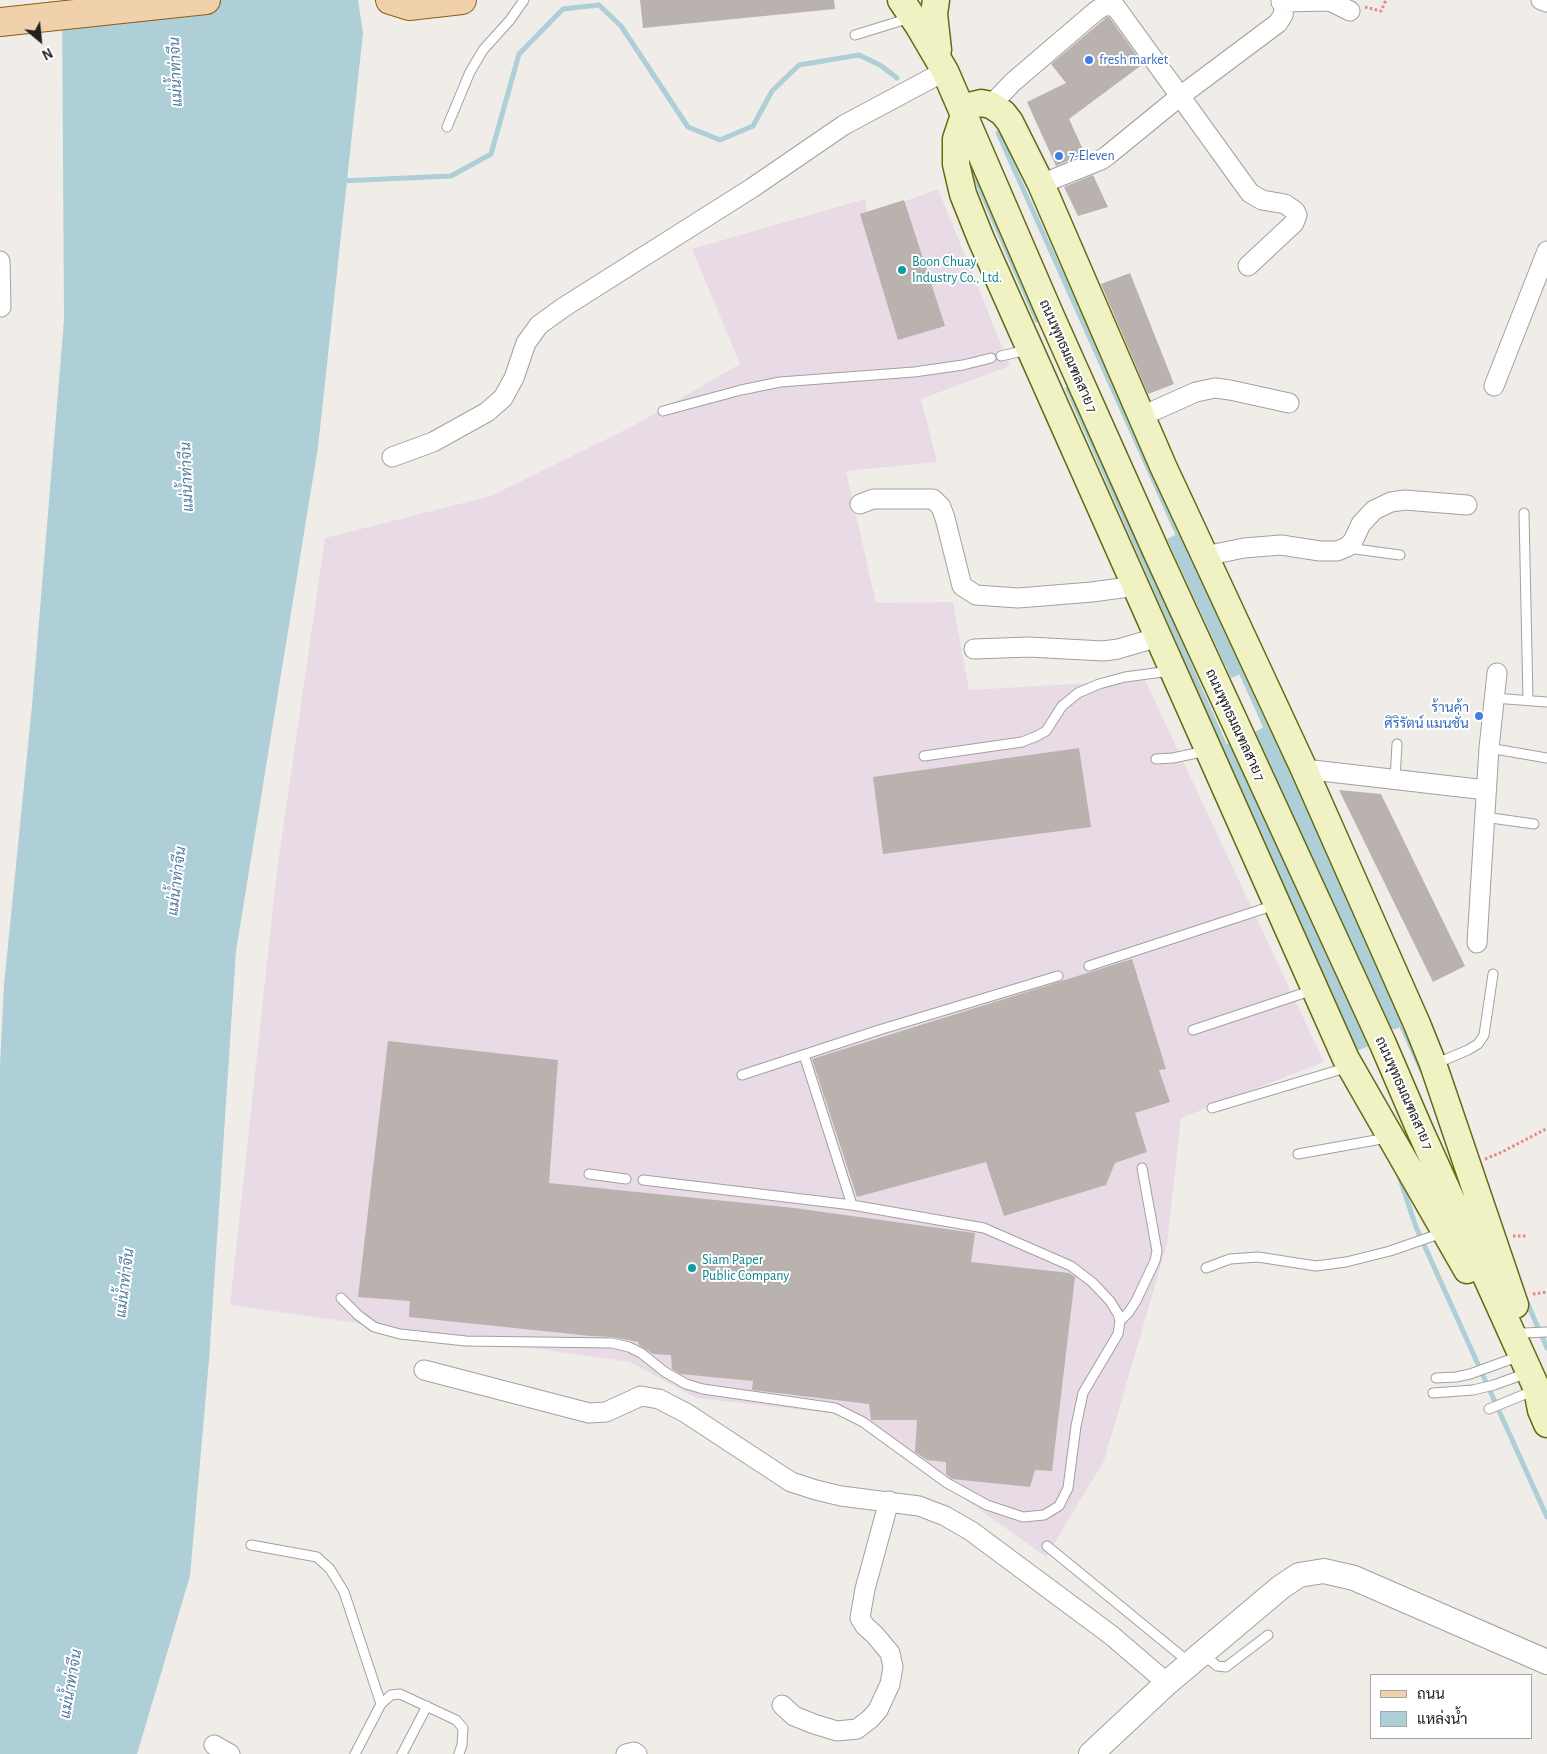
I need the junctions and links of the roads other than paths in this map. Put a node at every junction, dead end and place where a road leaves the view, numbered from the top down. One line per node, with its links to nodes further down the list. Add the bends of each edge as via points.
1 (206, 0): 11 (main road)
2 (390, 0): 3 (main road, via 409,6)
3 (462, 0)
4 (524, 0): 17 (lane, via 483,50)
5 (936, 0): 13 (main road, ถนนพุทธมณฑลสาย 7, via 934,14)
6 (1541, 0): 8 (street)
7 (1281, 1): 10 (street, via 1330,1); 14 (street, via 1284,8 1278,23)
8 (1547, 2)
9 (907, 8): 12 (lane); 13 (main road, ถนนพุทธมณฑลสาย 7)
10 (1350, 11)
11 (0, 22)
12 (855, 35)
13 (942, 65): 16 (main road, ถนนพุทธมณฑลสาย 7); 31 (street, via 912,88 844,126 539,325 526,343 503,398 486,412 440,438)
14 (1179, 97): 15 (street, via 1115,6 1110,5 1096,11); 18 (street, via 1101,160); 21 (street, via 1250,193 1262,200 1285,204 1295,211 1294,223)
15 (991, 105): 16 (main road, via 982,103); 18 (main road, via 1010,122)
16 (962, 112): 23 (main road, ถนนพุทธมณฑลสาย 7); 26 (main road, via 956,139 956,164 963,194)
17 (447, 127)
18 (1041, 184): 30 (main road)
19 (1547, 251): 27 (street)
20 (0, 261): 22 (street)
21 (1248, 266)
22 (1, 307)
23 (1067, 353): 26 (main road); 47 (main road, ถนนพุทธมณฑลสาย 7)
24 (1001, 356): 26 (lane)
25 (991, 358): 29 (lane, via 914,372 780,382)
26 (1033, 358): 38 (main road)
27 (1494, 386)
28 (1290, 403): 30 (street, via 1215,388 1196,392)
29 (663, 411)
30 (1142, 416): 37 (main road)
31 (392, 457)
32 (860, 504): 38 (street, via 873,499 933,499 945,518 962,586 976,595 1018,598)
33 (1467, 506): 35 (street, via 1405,500 1390,502 1374,510)
34 (1524, 513): 45 (lane)
35 (1347, 547): 36 (lane); 37 (street, via 1320,551 1281,545)
36 (1400, 555)
37 (1205, 556): 43 (main road)
38 (1136, 586): 39 (main road)
39 (1159, 637): 40 (street, via 1103,651 1028,647); 41 (main road)
40 (974, 649)
41 (1173, 670): 48 (main road); 52 (lane, via 1125,677 1078,693 1062,706 1046,731 1022,742)
42 (1497, 672): 44 (street)
43 (1264, 685): 47 (main road); 55 (main road)
44 (1493, 698): 45 (lane); 50 (street)
45 (1528, 700): 46 (lane)
46 (1547, 702)
47 (1225, 703): 48 (main road); 68 (main road, ถนนพุทธมณฑลสาย 7)
48 (1194, 717): 51 (main road)
49 (1397, 744): 56 (lane)
50 (1489, 748): 53 (lane); 57 (street)
51 (1209, 750): 54 (lane); 60 (main road)
52 (924, 756)
53 (1547, 758)
54 (1156, 759)
55 (1304, 768): 56 (street); 66 (main road)
56 (1394, 779): 57 (street)
57 (1486, 790): 58 (street)
58 (1484, 817): 59 (lane); 61 (street)
59 (1534, 824)
60 (1277, 904): 62 (lane); 65 (main road)
61 (1477, 943)
62 (1089, 966)
63 (1493, 974): 71 (lane, via 1484,1035 1468,1050)
64 (1058, 976): 69 (lane)
65 (1316, 989): 67 (lane); 70 (main road)
66 (1418, 1024): 68 (main road); 71 (main road)
67 (1193, 1030)
68 (1383, 1044): 70 (main road); 85 (main road, ถนนพุทธมณฑลสาย 7, via 1423,1137)
69 (804, 1055): 72 (lane); 80 (lane)
70 (1348, 1063): 73 (lane); 74 (main road)
71 (1434, 1064): 85 (main road)
72 (742, 1075)
73 (1212, 1108)
74 (1390, 1138): 75 (lane); 81 (main road)
75 (1298, 1154)
76 (1142, 1168): 84 (lane, via 1157,1251 1139,1294)
77 (589, 1174): 78 (lane)
78 (626, 1178)
79 (643, 1180): 80 (lane)
80 (852, 1205): 84 (lane, via 984,1228 1044,1254 1070,1266 1092,1282 1110,1301)
81 (1445, 1232): 82 (lane, via 1346,1262 1316,1266 1258,1258 1230,1259); 85 (main road)
82 (1206, 1268)
83 (341, 1298): 84 (lane, via 374,1326 400,1334 466,1341 612,1343 629,1347 686,1384 703,1389 835,1408 862,1422 947,1483 987,1506 1023,1517 1044,1515 1058,1506 1068,1488 1083,1393 1118,1334)
84 (1120, 1322)
85 (1533, 1364): 87 (lane); 88 (lane, via 1494,1385); 89 (lane); 90 (main road, ถนนพุทธมณฑลสาย 7)
86 (424, 1370): 91 (street, via 589,1413 606,1412 640,1396 659,1399 686,1413 791,1482 841,1496)
87 (1436, 1378)
88 (1433, 1393)
89 (1489, 1409)
90 (1547, 1424)
91 (889, 1501): 97 (street, via 919,1506 971,1531 1111,1635); 99 (street, via 860,1618 890,1654 894,1667 878,1710 857,1729 837,1731 794,1716)
92 (251, 1545): 98 (lane, via 317,1557 330,1569 344,1592)
93 (1046, 1546): 95 (lane)
94 (1268, 1635): 95 (lane, via 1226,1667)
95 (1196, 1658): 96 (street, via 1281,1587 1299,1575 1324,1571 1354,1578); 97 (street)
96 (1547, 1662)
97 (1167, 1683): 106 (street)
98 (381, 1704): 100 (lane, via 391,1695 400,1694); 101 (lane)
99 (782, 1705)
100 (427, 1706): 102 (lane); 103 (lane, via 456,1720 463,1728)
101 (355, 1754)
102 (402, 1754)
103 (459, 1754)
104 (626, 1754): 105 (street)
105 (637, 1754)
106 (1091, 1754)

